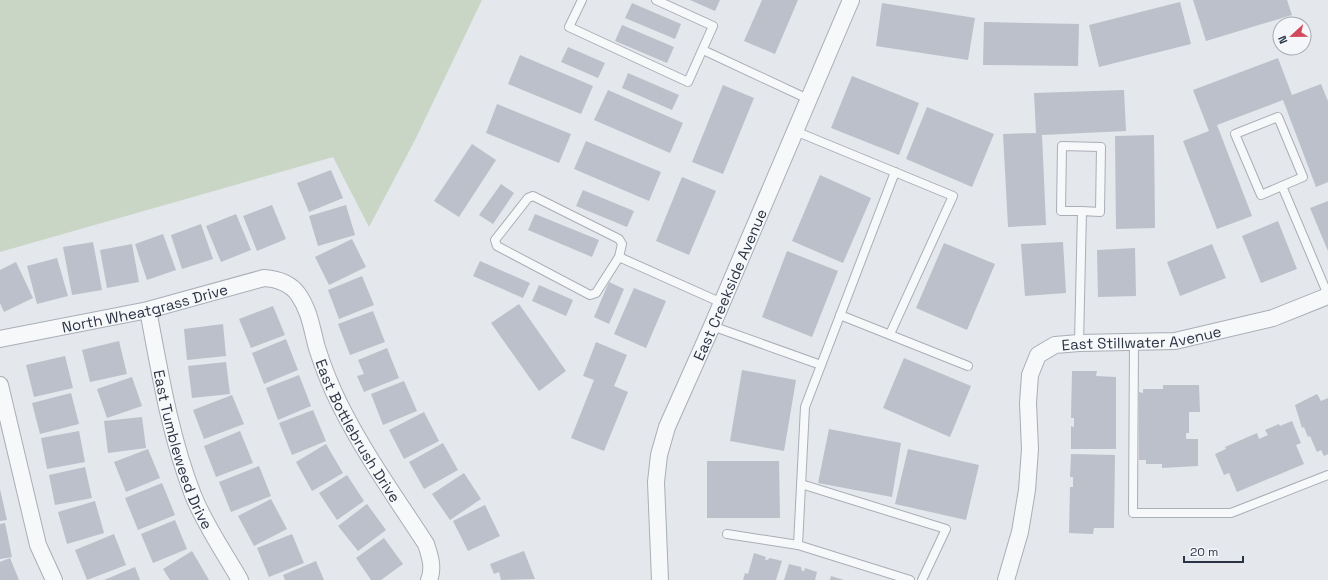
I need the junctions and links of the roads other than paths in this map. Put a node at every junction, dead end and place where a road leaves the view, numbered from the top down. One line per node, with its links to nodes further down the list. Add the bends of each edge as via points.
1 (582, 0): 4 (lane, via 569,27 688,82)
2 (656, 0): 4 (lane, via 713,26)
3 (851, 0): 5 (street, East Creekside Avenue)
4 (703, 50): 5 (lane)
5 (808, 99): 6 (street, East Creekside Avenue)
6 (795, 131): 7 (lane); 13 (street, East Creekside Avenue)
7 (895, 172): 15 (lane); 17 (lane, via 952,196)
8 (1282, 186): 8 (lane, via 1303,177 1278,116 1235,134 1261,195); 12 (lane)
9 (1082, 211): 9 (lane, via 1100,212 1101,147 1062,146 1061,211); 20 (lane)
10 (619, 257): 10 (lane, via 622,244 619,239 533,196 528,198 495,240 497,246 590,295 596,293); 13 (lane)
11 (287, 284): 14 (street, North Wheatgrass Drive, via 264,278); 28 (street, East Bottlebrush Drive, via 297,292 304,303 317,349 340,404 367,453 426,544 431,558)
12 (1328, 296): 19 (street, East Stillwater Avenue, via 1273,318 1175,341)
13 (722, 303): 16 (street, East Creekside Avenue)
14 (148, 310): 18 (street, North Wheatgrass Drive); 30 (street, East Tumbleweed Drive, via 180,460 211,531)
15 (840, 315): 17 (lane); 21 (lane)
16 (712, 326): 21 (lane); 31 (street, East Creekside Avenue, via 667,427 659,455 656,512)
17 (890, 334): 22 (lane)
18 (0, 339)
19 (1134, 342): 20 (street, East Stillwater Avenue); 24 (lane, via 1133,513 1231,513)
20 (1079, 343): 34 (street, East Stillwater Avenue, via 1055,345 1038,355 1030,375 1027,490 1020,532)
21 (821, 365): 25 (lane, via 805,407)
22 (968, 366)
23 (0, 385): 29 (street, via 38,545)
24 (1328, 475)
25 (801, 484): 27 (lane); 33 (lane, via 946,530)
26 (727, 534): 27 (lane)
27 (798, 545): 32 (lane)
28 (430, 577)
29 (54, 580)
30 (240, 580)
31 (660, 580)
32 (910, 580)
33 (922, 580)
34 (1006, 580)

